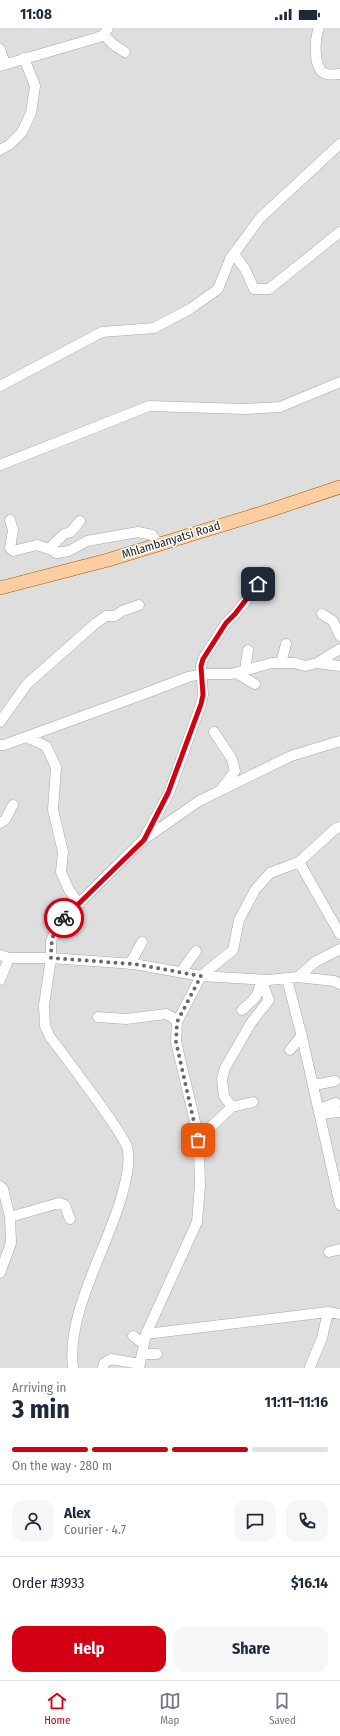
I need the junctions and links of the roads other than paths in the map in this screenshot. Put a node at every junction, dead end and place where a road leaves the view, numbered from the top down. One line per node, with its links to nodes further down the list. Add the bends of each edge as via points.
1 (319, 28): 7 (street, via 316,42 320,70 328,74)
2 (106, 31): 4 (street, via 114,45); 5 (street)
3 (0, 49): 6 (street)
4 (125, 52)
5 (24, 58): 6 (street); 9 (street, via 35,86 31,113 22,132 10,145)
6 (3, 65)
7 (340, 74)
8 (340, 144): 11 (street, via 260,218)
9 (0, 150)
10 (340, 232): 11 (street, via 268,289 254,289 245,269)
11 (234, 254): 13 (street, via 218,289 190,309 154,328 102,332)
12 (340, 382): 14 (street, via 280,407 245,409 149,406)
13 (0, 386)
14 (0, 464)
15 (340, 487): 18 (main road, Mhlambanyatsi Road)
16 (10, 520): 19 (street, via 13,530 10,548 13,551 37,545)
17 (80, 521): 19 (street, via 71,532 64,534 51,546)
18 (158, 544): 19 (street, via 152,535 138,532 87,541 62,553 56,554); 21 (main road, Mhlambanyatsi Road)
19 (52, 550)
20 (266, 571): 32 (street, via 258,580 253,592 226,623 203,659)
21 (0, 588)
22 (139, 604): 34 (street, via 115,616 106,616 96,623 27,684)
23 (322, 614): 24 (street, via 333,621)
24 (340, 636)
25 (286, 644): 28 (street)
26 (248, 650): 31 (street)
27 (340, 650): 29 (street)
28 (281, 663): 29 (street, via 305,666); 31 (street)
29 (317, 663): 30 (street)
30 (340, 666)
31 (240, 671): 32 (street, via 230,674); 33 (street)
32 (201, 674): 36 (street); 43 (street, via 203,695 199,710 168,793)
33 (255, 684)
34 (0, 722)
35 (214, 732): 39 (street, via 232,759 235,771)
36 (26, 737): 38 (street); 45 (street, via 46,746 56,767 53,810 63,852 61,872)
37 (340, 741): 39 (street, via 291,756)
38 (0, 745)
39 (220, 791): 43 (street, via 199,800)
40 (13, 805): 41 (street, via 5,820)
41 (0, 823)
42 (340, 828): 44 (street)
43 (144, 840): 45 (street)
44 (299, 862): 46 (street); 54 (street, via 270,873 255,890 239,920 233,950)
45 (79, 904): 51 (street, via 59,923 51,941)
46 (340, 934)
47 (142, 942): 52 (street)
48 (340, 949): 55 (street, via 315,962)
49 (196, 951): 53 (street)
50 (5, 956): 51 (street); 57 (street)
51 (51, 958): 52 (street); 86 (street, via 44,1005 50,1037 111,1120 127,1147 128,1173 124,1191 79,1314 71,1354)
52 (130, 964): 53 (street)
53 (181, 972): 54 (street)
54 (201, 976): 58 (street); 62 (street)
55 (298, 977): 56 (street); 59 (street)
56 (287, 979): 58 (street); 63 (street)
57 (0, 980)
58 (261, 980): 60 (street, via 255,998); 68 (street, via 269,1000 251,1022 225,1068 222,1079 224,1096)
59 (338, 980)
60 (242, 1010)
61 (98, 1017): 62 (street, via 126,1019 166,1014)
62 (177, 1022): 71 (street, via 176,1042)
63 (302, 1035): 64 (street); 66 (street)
64 (290, 1050)
65 (335, 1081): 66 (street)
66 (314, 1085): 70 (street)
67 (253, 1102): 68 (street)
68 (232, 1107): 71 (street)
69 (338, 1108): 70 (street)
70 (320, 1112): 72 (street)
71 (198, 1140): 83 (street, via 200,1185 197,1222)
72 (338, 1181): 74 (street)
73 (0, 1186): 75 (street)
74 (340, 1205)
75 (10, 1217): 76 (street, via 59,1203 65,1205); 79 (street, via 11,1243)
76 (70, 1219)
77 (340, 1249): 78 (street)
78 (329, 1252)
79 (0, 1273)
80 (328, 1312): 81 (street); 83 (street); 85 (street, via 322,1338)
81 (340, 1314)
82 (133, 1336): 83 (street)
83 (143, 1353): 84 (street); 87 (street, via 111,1359 104,1363)
84 (157, 1354)
85 (310, 1367)
86 (73, 1368)
87 (103, 1368)

